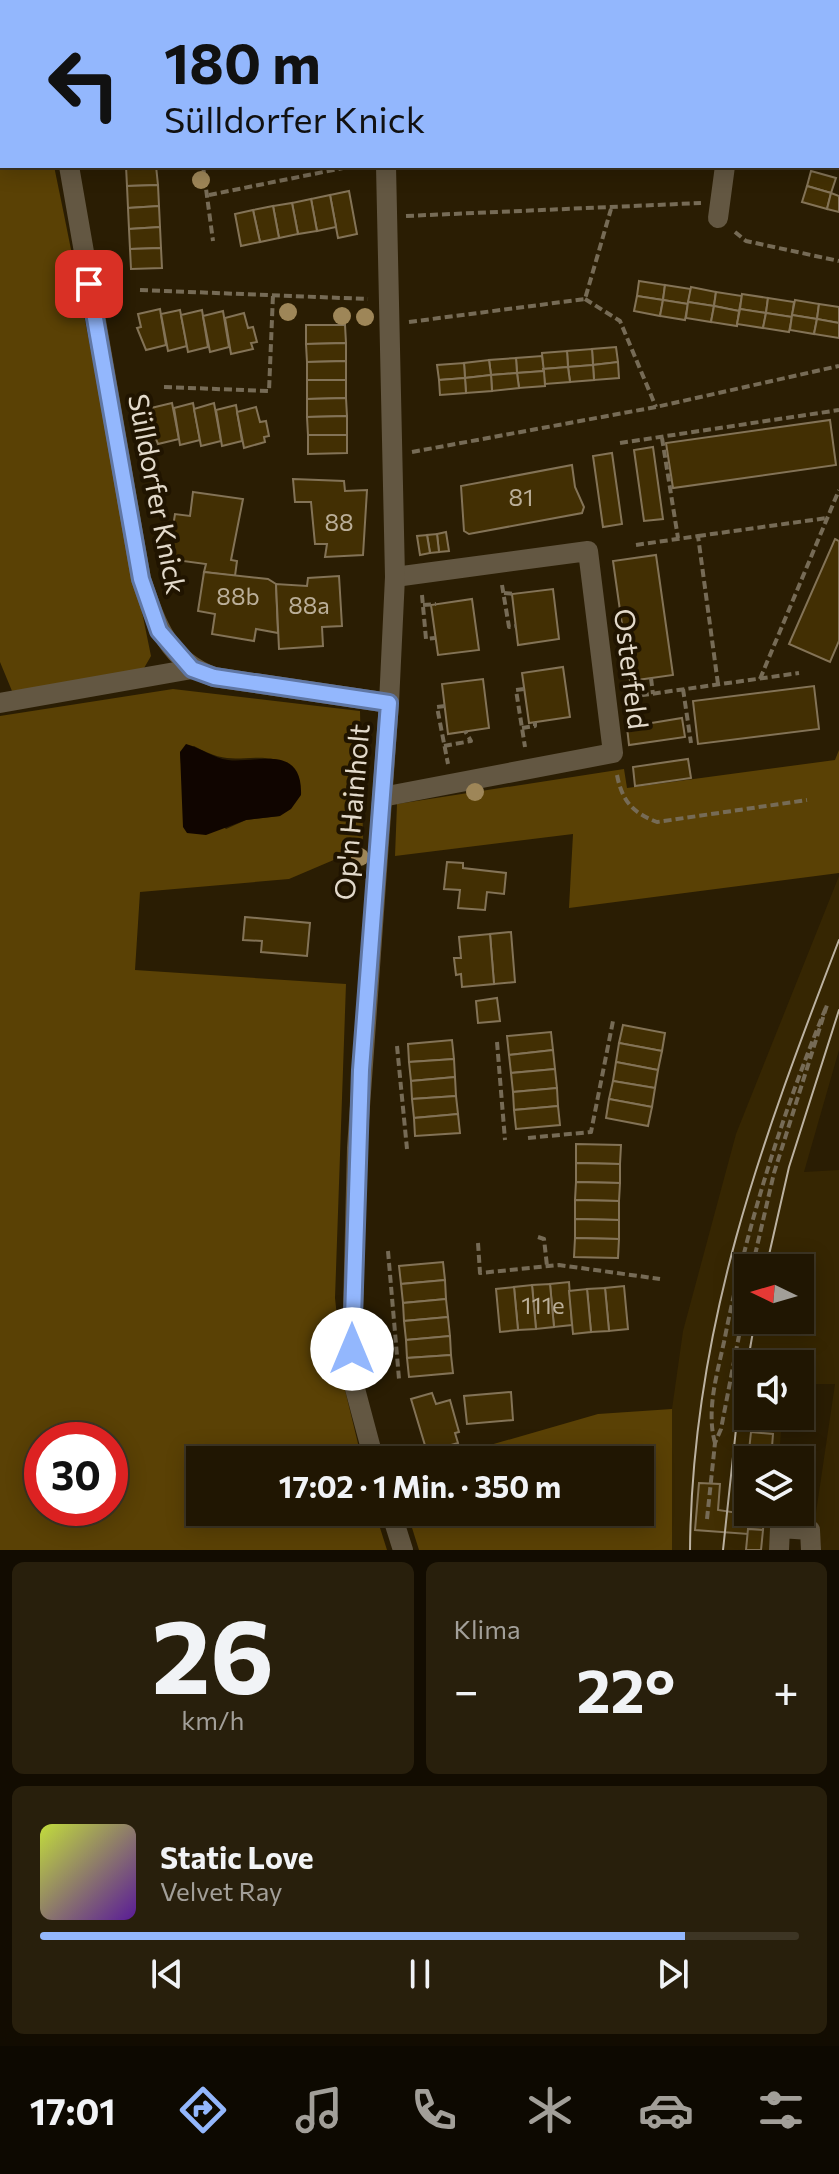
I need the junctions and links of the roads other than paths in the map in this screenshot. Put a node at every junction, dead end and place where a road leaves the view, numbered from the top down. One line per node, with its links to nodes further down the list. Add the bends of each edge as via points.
1 (69, 168): 6 (street, Sülldorfer Knick, via 141,579 159,631)
2 (386, 168): 5 (street, Op'n Hainholt)
3 (725, 168): 4 (street)
4 (718, 210)
5 (395, 577): 8 (street, Op'n Hainholt); 9 (street, Osterfeld, via 588,551 613,753)
6 (192, 669): 7 (street); 8 (street, via 214,677)
7 (0, 703)
8 (389, 703): 9 (street, Op'n Hainholt)
9 (382, 797): 10 (street, Op'n Hainholt, via 359,1105 353,1318 354,1385)
10 (370, 1446)
11 (395, 1526): 12 (street)
12 (403, 1550)
13 (779, 1550): 14 (street, via 780,1528 797,1527 810,1530)
14 (811, 1550)

